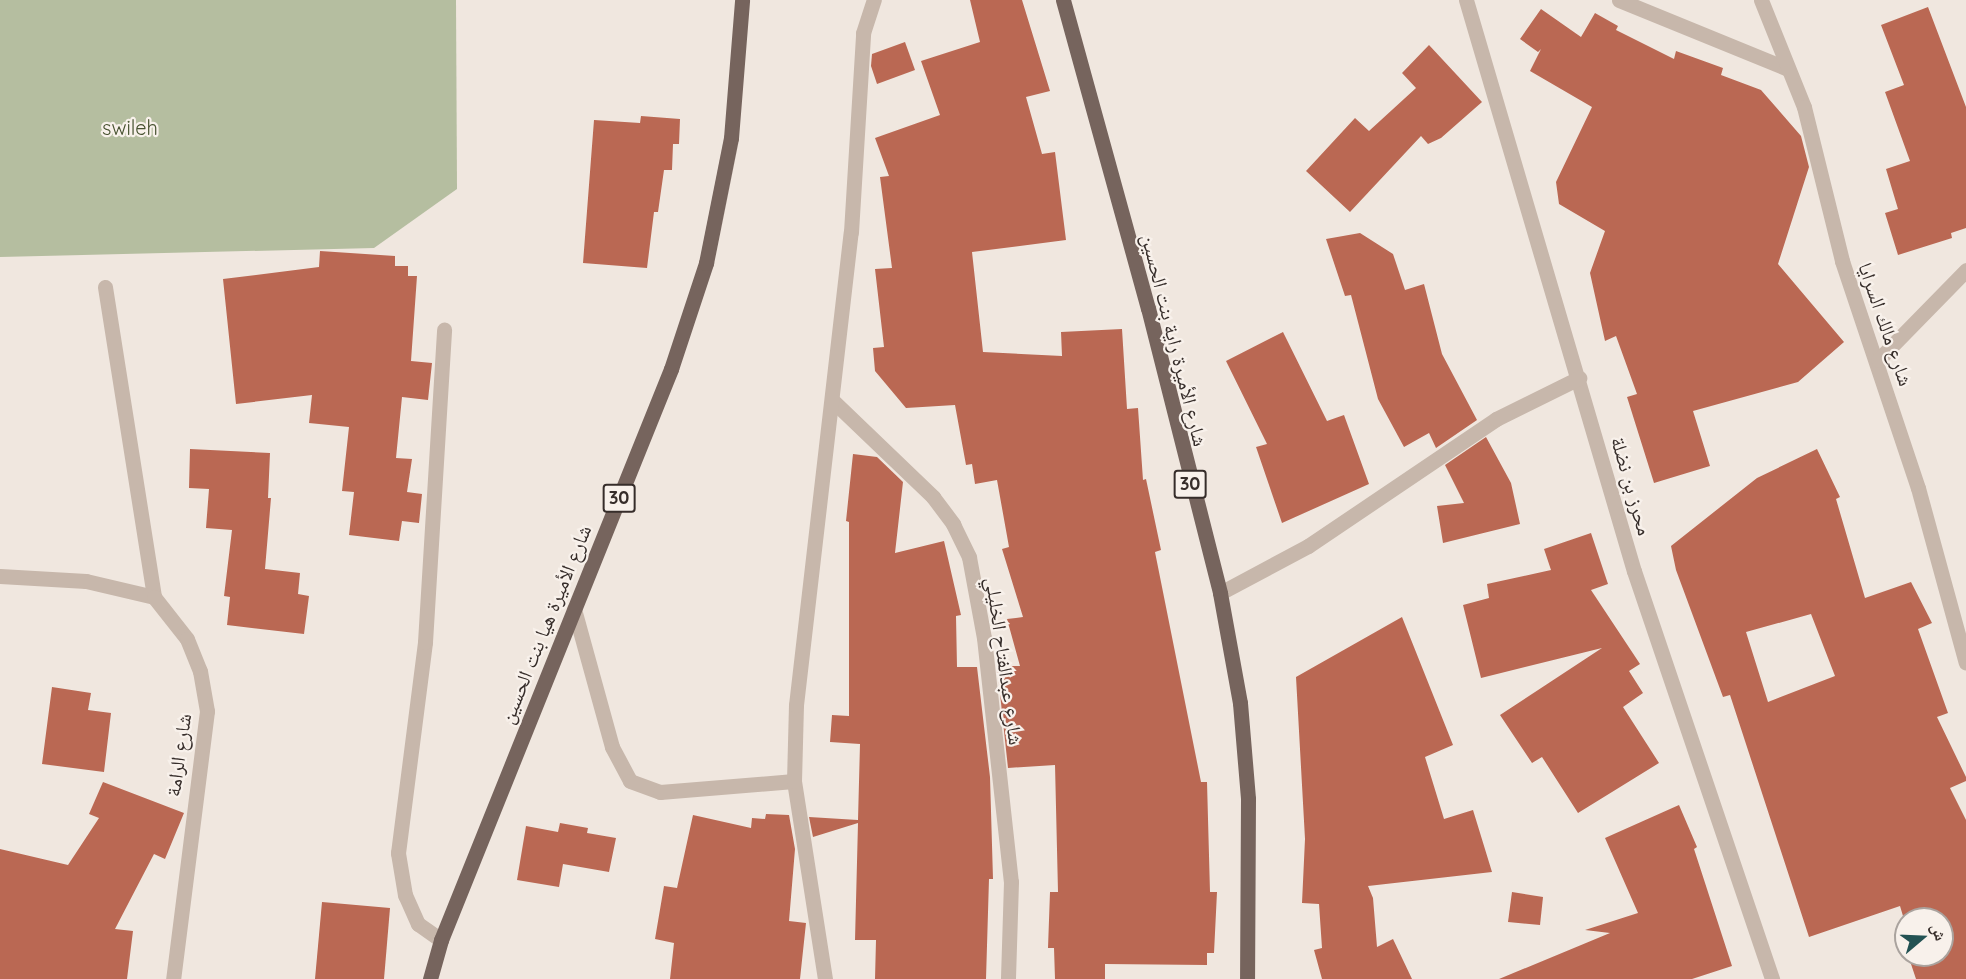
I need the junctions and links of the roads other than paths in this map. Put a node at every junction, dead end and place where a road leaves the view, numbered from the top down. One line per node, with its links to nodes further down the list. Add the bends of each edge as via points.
1 (742, 0): 17 (main road, شارع الأميرة هيا بنت الحسين / 30, via 731,138 706,263 671,369)
2 (874, 0): 13 (street, via 863,33 851,232)
3 (1063, 0): 15 (main road, شارع الأميرة راية بنت الحسين / 30, via 1148,308)
4 (1466, 0): 12 (street, محرز بن نضلة)
5 (1618, 0): 7 (street)
6 (1761, 0): 7 (street, شارع مالك السرايا)
7 (1786, 68): 11 (street, شارع مالك السرايا, via 1804,107 1842,261)
8 (1966, 270): 11 (street)
9 (105, 286): 16 (street)
10 (444, 330): 20 (street, via 426,642 399,853 405,895 418,924)
11 (1878, 360): 18 (street, شارع مالك السرايا)
12 (1579, 378): 15 (street, via 1496,419 1308,546); 26 (street, محرز بن نضلة, via 1634,571)
13 (833, 401): 19 (street, via 805,609); 24 (street, شارع عبدالفتاح الخليلي, via 933,497 953,524 969,557 984,638 1011,882)
14 (0, 576): 16 (street, via 86,581)
15 (1220, 593): 25 (main road, شارع الأميرة راية بنت الحسين / 30, via 1240,703 1248,799)
16 (154, 597): 21 (street, شارع الرامة, via 187,639 201,671 207,711)
17 (574, 609): 19 (street, via 612,747 630,781 660,792); 20 (main road, شارع الأميرة هيا بنت الحسين / 30)
18 (1966, 663)
19 (794, 781): 23 (street)
20 (441, 940): 22 (main road, شارع الأميرة هيا بنت الحسين / 30)
21 (173, 979)
22 (430, 979)
23 (825, 979)
24 (1008, 979)
25 (1246, 979)
26 (1772, 979)

